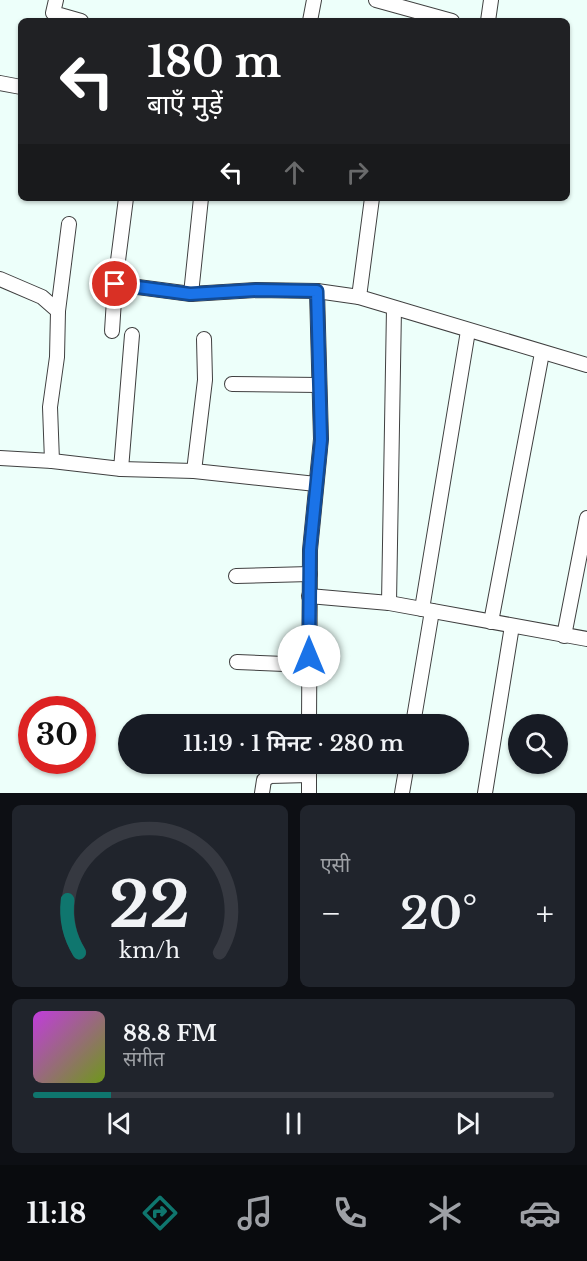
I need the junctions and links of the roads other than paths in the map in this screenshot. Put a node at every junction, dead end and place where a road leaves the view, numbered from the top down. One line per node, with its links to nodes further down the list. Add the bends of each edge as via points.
1 (315, 0): 7 (street)
2 (376, 0): 5 (street)
3 (490, 0): 9 (street)
4 (53, 12): 6 (street)
5 (403, 14): 8 (street)
6 (72, 18)
7 (311, 18)
8 (431, 18)
9 (488, 18)
10 (0, 83): 11 (street)
11 (18, 86)
12 (126, 201): 17 (street)
13 (201, 201): 19 (street)
14 (372, 201): 20 (street)
15 (69, 224): 22 (street)
16 (0, 279): 22 (street, via 42,297)
17 (115, 284): 19 (street); 23 (street)
18 (317, 291): 19 (street); 20 (street); 30 (street)
19 (190, 294)
20 (358, 297): 21 (street)
21 (394, 308): 24 (street); 40 (street)
22 (58, 311): 32 (street, via 50,407)
23 (112, 331)
24 (468, 331): 27 (street); 41 (street)
25 (132, 335): 33 (street)
26 (204, 339): 34 (street, via 205,380)
27 (542, 353): 28 (street); 42 (street)
28 (587, 365)
29 (232, 384): 30 (street)
30 (319, 384): 35 (street, via 321,440)
31 (0, 458): 32 (street)
32 (52, 460): 33 (street)
33 (121, 469): 34 (street)
34 (194, 471): 35 (street)
35 (316, 484): 37 (street)
36 (587, 518): 44 (street)
37 (310, 574): 38 (street); 39 (street)
38 (236, 576)
39 (309, 596): 40 (street); 47 (street)
40 (389, 603): 41 (street)
41 (427, 610): 42 (street); 49 (street)
42 (491, 622): 43 (street)
43 (512, 626): 44 (street); 56 (street)
44 (564, 636): 45 (street)
45 (587, 639)
46 (237, 662): 47 (street)
47 (309, 665): 48 (street)
48 (309, 714)
49 (414, 714)
50 (281, 774): 53 (street, via 264,780)
51 (309, 774): 54 (street)
52 (405, 774): 55 (street)
53 (262, 793)
54 (309, 793)
55 (402, 793)
56 (485, 793)

